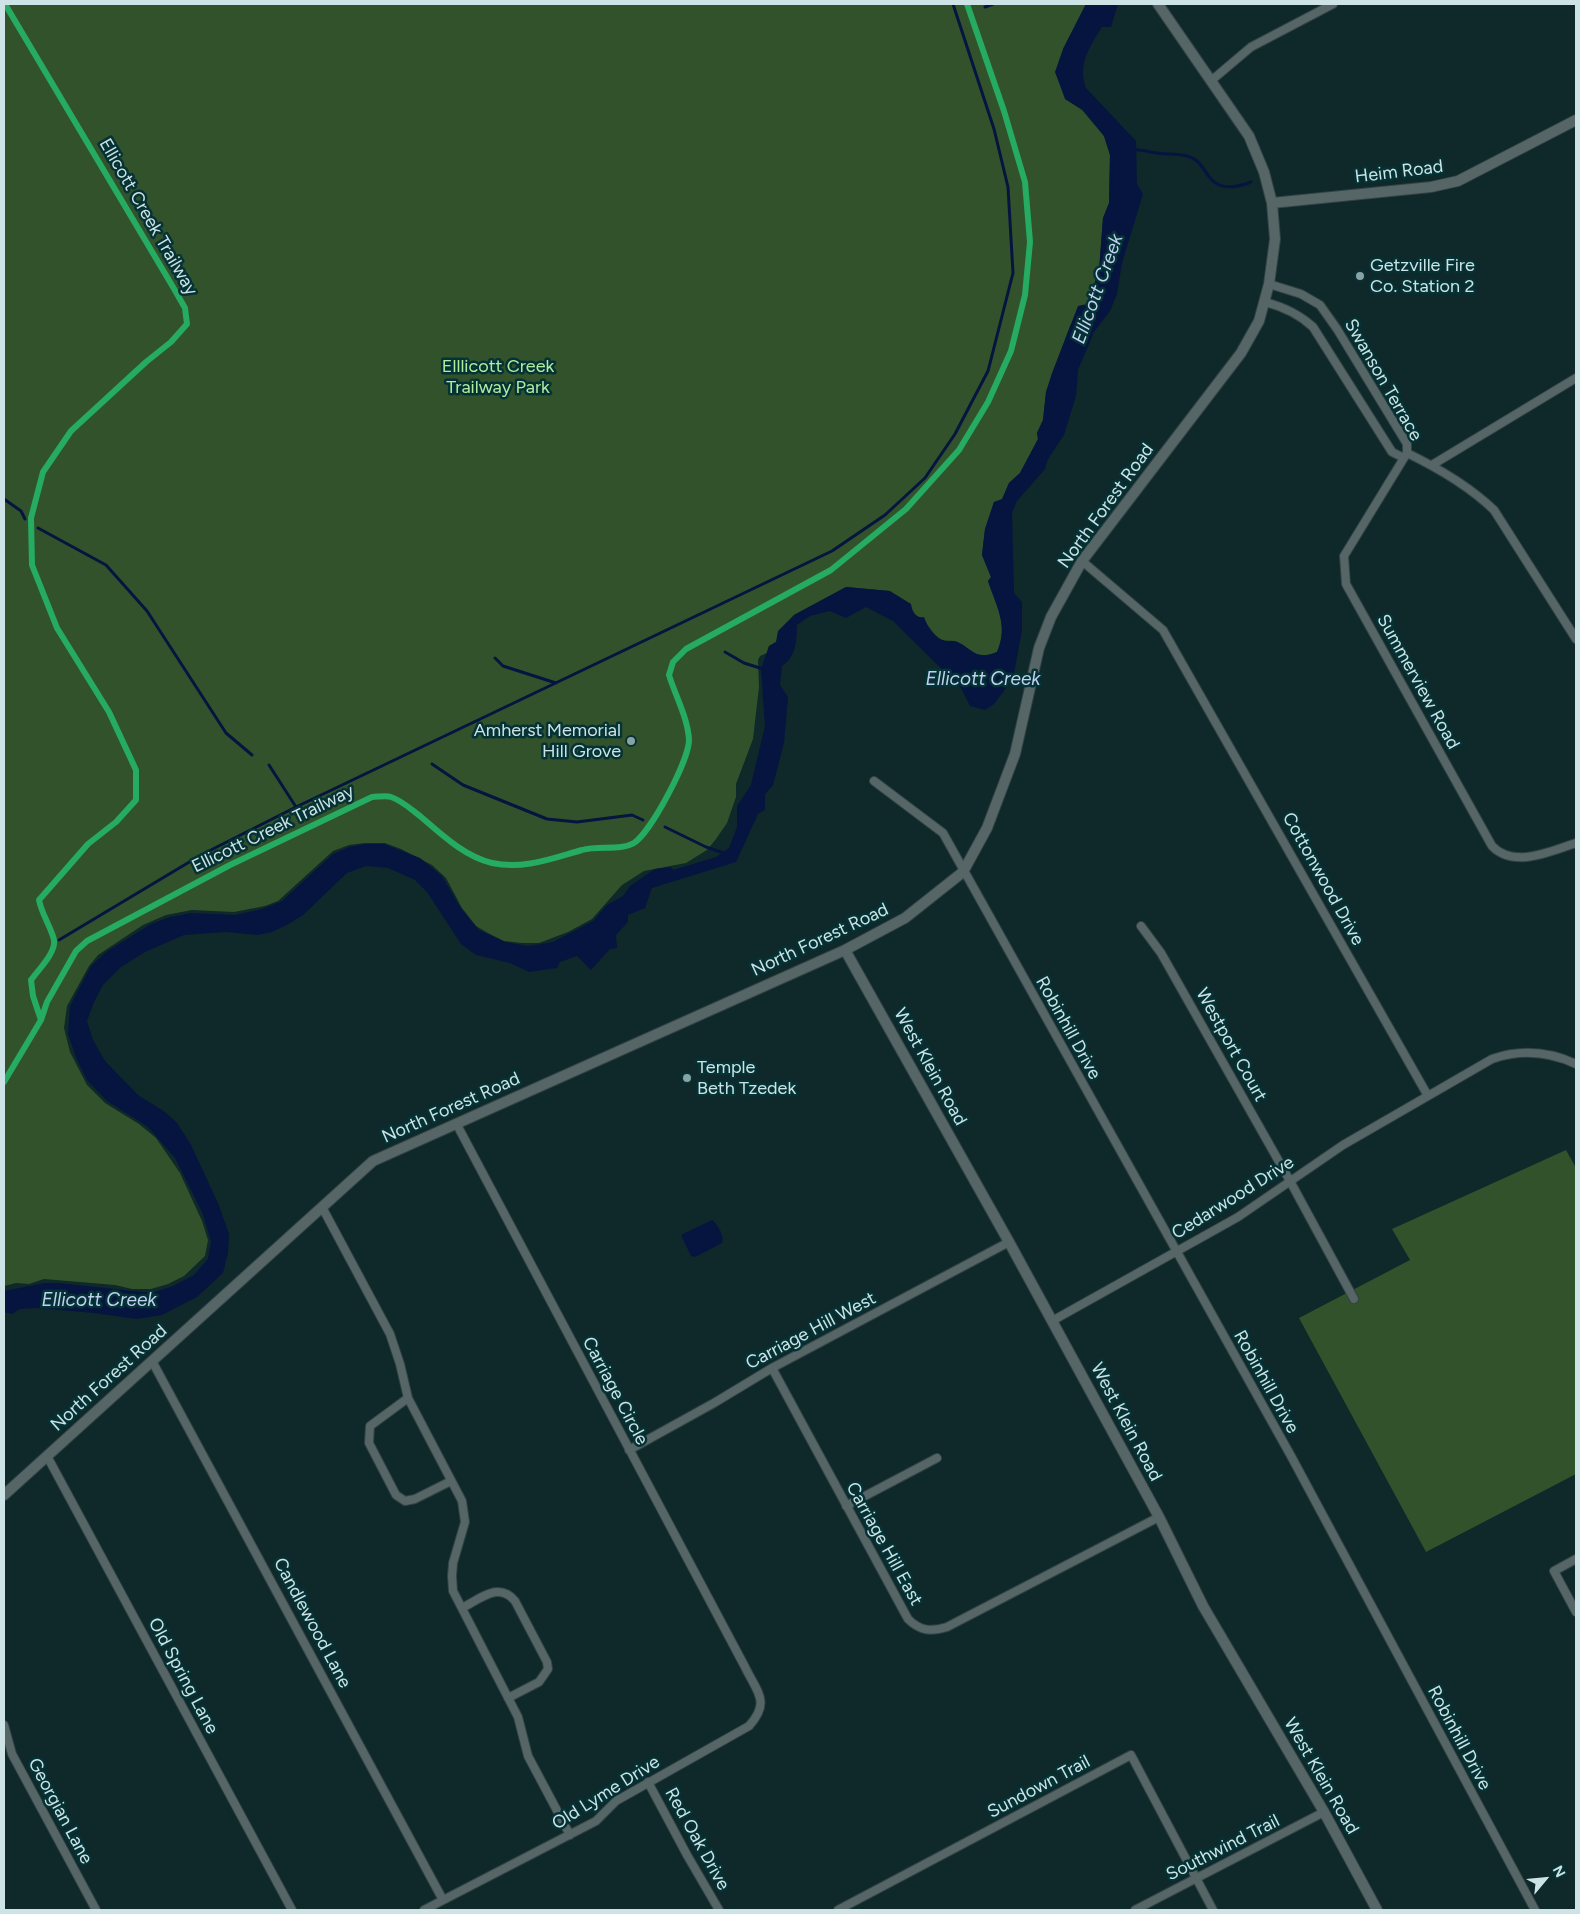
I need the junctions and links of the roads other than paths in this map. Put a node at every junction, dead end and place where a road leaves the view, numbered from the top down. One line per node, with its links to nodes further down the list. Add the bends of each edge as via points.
1 (1158, 4): 3 (street, North Forest Road)
2 (1333, 4): 3 (street, via 1251,46)
3 (1212, 80): 5 (street, North Forest Road, via 1250,136)
4 (1576, 120): 5 (street, Heim Road, via 1458,181 1431,187)
5 (1272, 203): 6 (street, North Forest Road, via 1275,239)
6 (1269, 284): 7 (street, North Forest Road); 9 (street, Swanson Terrace, via 1301,294 1320,305 1408,444)
7 (1265, 302): 9 (street, Swanson Terrace, via 1288,309 1313,327 1392,452); 11 (street, North Forest Road, via 1242,353)
8 (1576, 378): 10 (street)
9 (1405, 456): 10 (street, Swanson Terrace); 14 (street, Summerview Road, via 1344,556 1346,584 1492,846 1505,854 1527,858)
10 (1432, 465): 12 (street, Swanson Terrace, via 1478,495 1494,510)
11 (1082, 561): 15 (street, North Forest Road, via 1038,648 1014,754 987,828); 19 (street, Cottonwood Drive, via 1163,630)
12 (1576, 639)
13 (874, 781): 15 (street, Robinhill Drive, via 942,833)
14 (1576, 843)
15 (963, 872): 17 (street, North Forest Road, via 906,918); 24 (street, Robinhill Drive)
16 (1141, 926): 21 (street, Westport Court, via 1161,953)
17 (845, 950): 20 (street, North Forest Road); 23 (street, West Klein Road)
18 (1576, 1064): 19 (street, via 1543,1053 1517,1052 1492,1059)
19 (1428, 1096): 21 (street, Cedarwood Drive, via 1343,1145)
20 (456, 1123): 22 (street, North Forest Road, via 373,1161); 30 (street, Carriage Circle)
21 (1290, 1181): 24 (street, Cedarwood Drive, via 1238,1217); 25 (street, Westport Court)
22 (322, 1207): 27 (street, North Forest Road); 29 (street, via 390,1334)
23 (1009, 1242): 26 (street, West Klein Road); 28 (street, Carriage Hill West)
24 (1176, 1252): 26 (street, Cedarwood Drive); 56 (street, Robinhill Drive, via 1340,1546)
25 (1354, 1299)
26 (1052, 1321): 36 (street, West Klein Road)
27 (152, 1361): 31 (street, North Forest Road); 47 (street, Candlewood Lane)
28 (772, 1368): 30 (street, Carriage Hill West); 35 (street, Carriage Hill East)
29 (408, 1398): 33 (street); 33 (street, via 370,1426 370,1443 396,1495 404,1501 415,1499)
30 (629, 1450): 40 (street, Carriage Circle)
31 (47, 1456): 34 (street, North Forest Road); 49 (street, Old Spring Lane)
32 (937, 1458): 35 (street)
33 (452, 1481): 38 (street, via 465,1512 464,1530 452,1576 453,1591)
34 (4, 1495)
35 (846, 1506): 36 (street, Carriage Hill East, via 908,1619 929,1631 947,1627)
36 (1158, 1517): 44 (street, West Klein Road, via 1203,1606)
37 (1576, 1559): 39 (street, via 1554,1572)
38 (462, 1608): 41 (street); 41 (street, via 494,1592 510,1595 547,1662 548,1670 540,1682)
39 (1576, 1612)
40 (748, 1674): 43 (street, Old Lyme Drive, via 762,1705 749,1726)
41 (508, 1698): 45 (street, via 518,1717 528,1756)
42 (4, 1725): 48 (street, Georgian Lane, via 12,1754)
43 (648, 1782): 45 (street, Old Lyme Drive, via 616,1801 596,1821); 51 (street, Red Oak Drive)
44 (1324, 1812): 46 (street, Southwind Trail); 55 (street, West Klein Road)
45 (570, 1836): 47 (street, Old Lyme Drive)
46 (1196, 1878): 52 (street, Sundown Trail, via 1131,1755); 53 (street, Southwind Trail); 54 (street)
47 (443, 1900): 50 (street, Old Lyme Drive)
48 (96, 1910)
49 (292, 1910)
50 (424, 1910)
51 (719, 1910)
52 (838, 1910)
53 (1135, 1910)
54 (1213, 1910)
55 (1377, 1910)
56 (1535, 1910)

